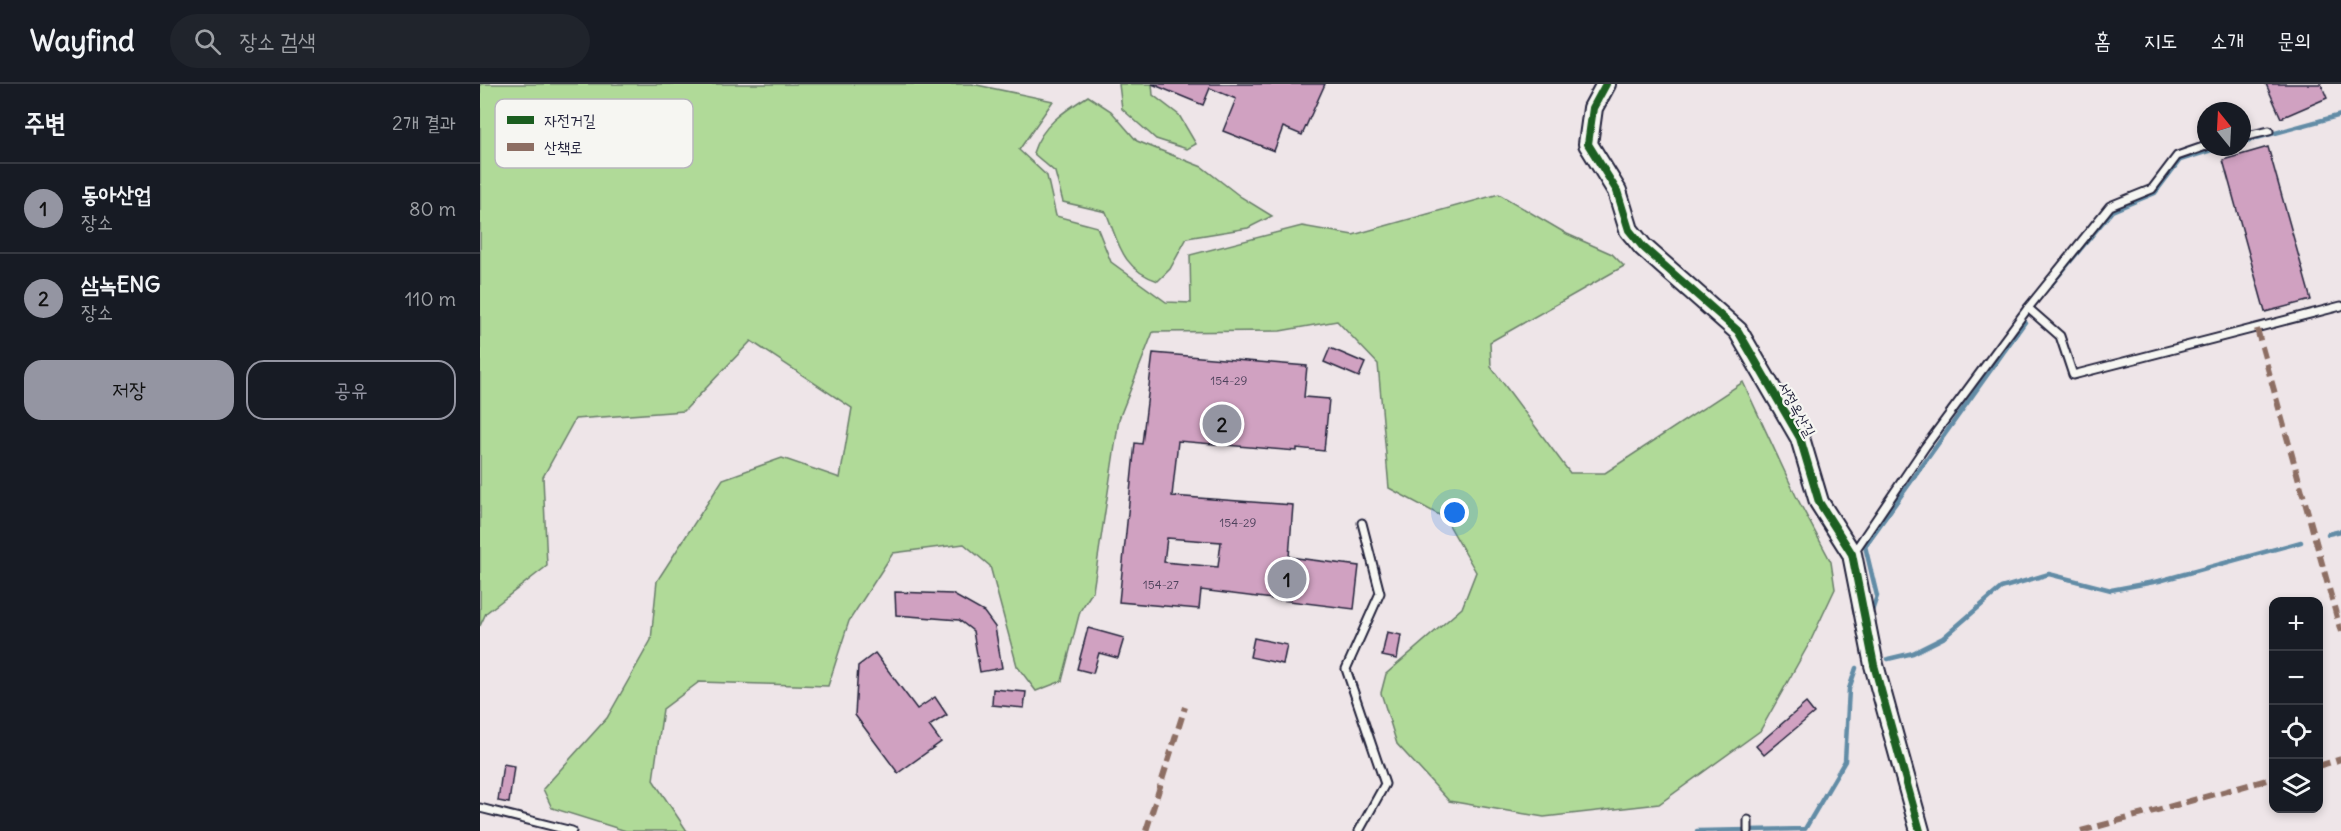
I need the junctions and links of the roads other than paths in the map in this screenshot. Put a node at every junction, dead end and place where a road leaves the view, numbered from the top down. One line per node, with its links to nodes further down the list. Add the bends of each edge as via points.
1 (1606, 84): 8 (street, 서정옥산길, via 1593,108 1588,144 1617,191 1629,230 1643,248 1738,331 1800,438 1819,502)
2 (2269, 131): 3 (lane)
3 (2251, 134)
4 (2197, 149): 6 (lane, via 2177,156 2152,189 2110,206)
5 (2341, 306): 6 (lane, via 2073,375 2060,336)
6 (2028, 308): 8 (lane)
7 (1362, 523): 12 (lane, via 1380,593 1346,669 1385,784)
8 (1852, 554): 14 (street, 서정옥산길, via 1874,665)
9 (480, 808): 11 (lane)
10 (1748, 820): 13 (lane)
11 (572, 831)
12 (1359, 831)
13 (1748, 831)
14 (1920, 831)

